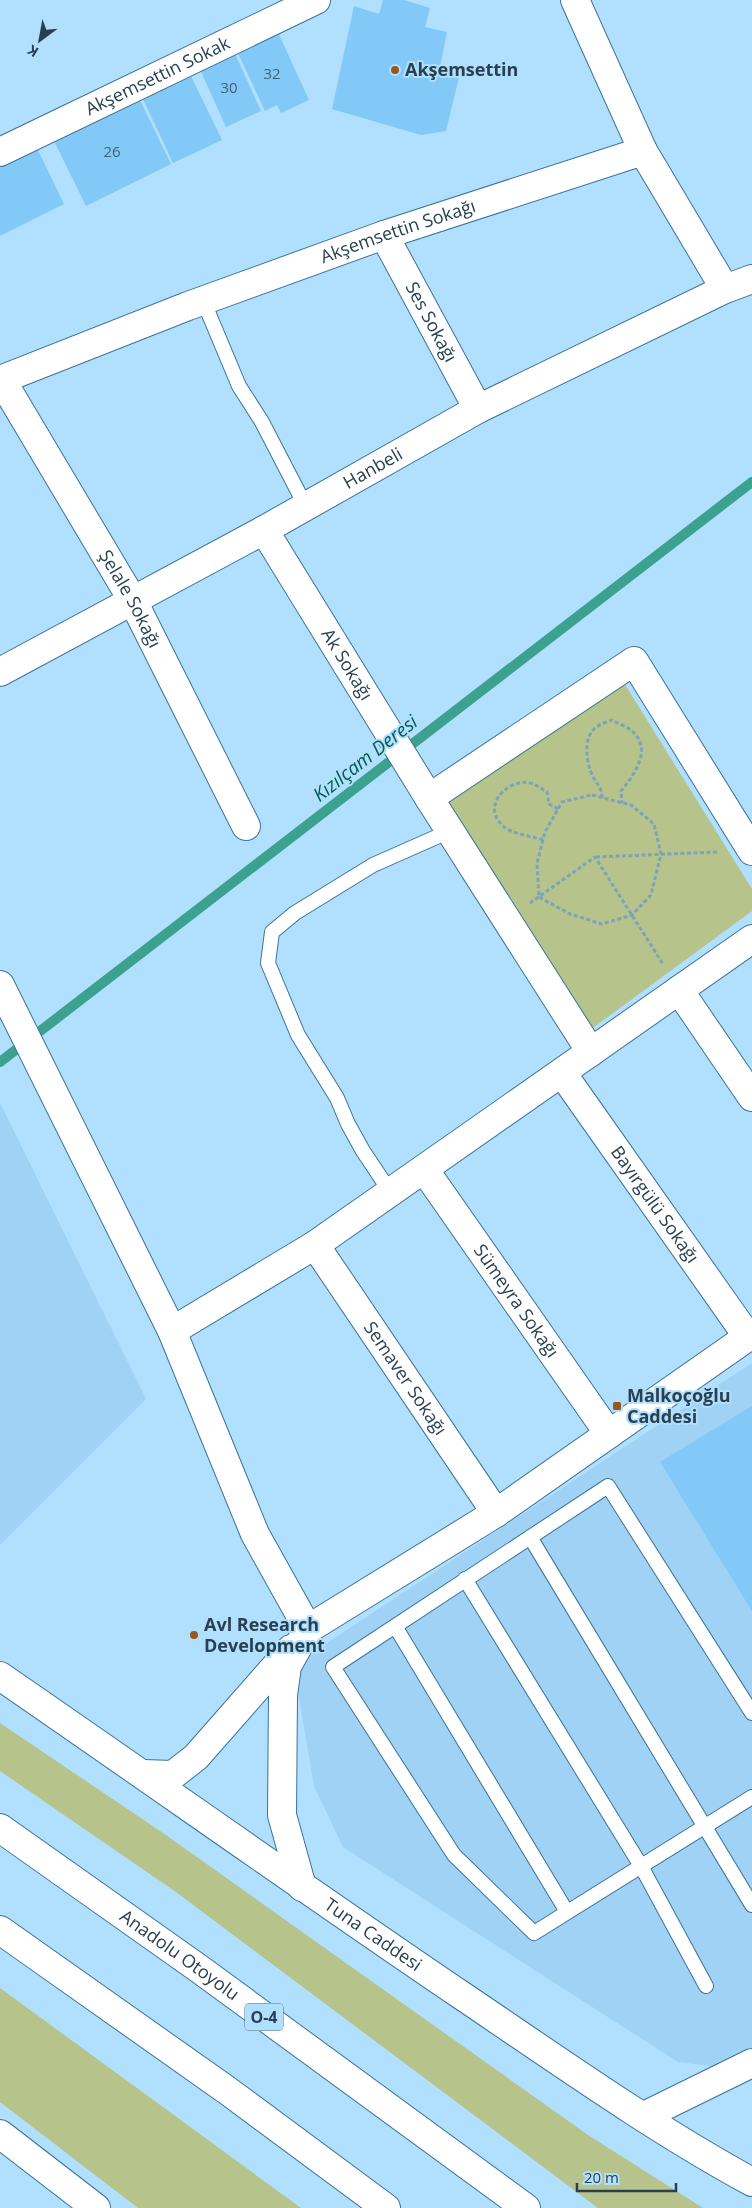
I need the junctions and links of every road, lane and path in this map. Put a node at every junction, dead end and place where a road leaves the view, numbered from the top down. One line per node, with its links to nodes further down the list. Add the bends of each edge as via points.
1 (316, 0): 4 (main road, Akşemsettin Sokak)
2 (574, 0): 3 (main road)
3 (643, 150): 5 (main road, Akşemsettin Sokağı); 7 (main road)
4 (0, 152)
5 (384, 235): 8 (main road, Akşemsettin Sokağı); 10 (main road, Ses Sokağı)
6 (752, 279): 7 (main road, Hanbeli)
7 (725, 289): 10 (main road, Hanbeli)
8 (203, 300): 9 (main road, Akşemsettin Sokağı); 11 (lane, via 239,386 262,422)
9 (1, 379): 13 (main road, Şelale Sokağı)
10 (478, 409): 11 (main road, Hanbeli)
11 (306, 507): 12 (main road, Hanbeli)
12 (264, 530): 13 (main road, Hanbeli); 15 (main road, Ak Sokağı)
13 (133, 601): 14 (main road, Hanbeli); 19 (main road, Şelale Sokağı)
14 (0, 672)
15 (429, 798): 20 (main road, Ak Sokağı); 22 (main road, via 634,661)
16 (602, 798): 17 (path); 17 (path, via 602,788 586,758 588,740 596,726 612,720 634,732 641,747 640,767 621,791); 18 (path, via 592,795 562,802)
17 (622, 803): 23 (path, via 631,805 654,824)
18 (558, 809): 21 (path); 21 (path, via 549,804 547,792 533,783 502,790 496,800 496,817 503,826 512,832)
19 (246, 826)
20 (450, 831): 27 (main road, Ak Sokağı); 35 (lane, via 373,865 295,913 272,932 268,963 298,1034 337,1098 363,1152)
21 (543, 840): 25 (path, via 536,863)
22 (752, 851): 23 (path)
23 (661, 854): 24 (path); 26 (path, via 651,895)
24 (595, 857): 25 (path); 26 (path)
25 (539, 897): 26 (path, via 570,914 602,924); 27 (path)
26 (632, 915): 30 (path)
27 (506, 919): 31 (main road, Ak Sokağı)
28 (752, 938): 30 (main road)
29 (0, 985): 37 (main road)
30 (680, 990): 31 (main road); 33 (main road)
31 (591, 1052): 32 (main road)
32 (562, 1073): 34 (main road); 38 (main road, Bayırgülü Sokağı)
33 (752, 1097)
34 (424, 1169): 35 (main road); 39 (main road, Sümeyra Sokağı)
35 (391, 1193): 36 (main road)
36 (315, 1245): 37 (main road); 40 (main road, Semaver Sokağı)
37 (172, 1332): 44 (main road, via 255,1534)
38 (750, 1335): 39 (main road)
39 (609, 1434): 40 (main road)
40 (496, 1513): 44 (main road)
41 (530, 1537): 42 (lane); 46 (lane, via 608,1486); 49 (lane)
42 (466, 1579): 43 (lane); 51 (lane)
43 (396, 1626): 54 (lane); 54 (lane, via 333,1667 454,1855 534,1933)
44 (308, 1629): 47 (main road, via 196,1757 173,1774); 52 (main road, via 288,1666 282,1695 282,1815)
45 (0, 1676): 47 (main road, Tuna Caddesi)
46 (752, 1713)
47 (143, 1774): 52 (main road, Tuna Caddesi)
48 (752, 1797): 49 (lane)
49 (705, 1827): 51 (lane); 53 (lane)
50 (0, 1828): 63 (main road, Anadolu Otoyolu / O-4)
51 (641, 1866): 54 (lane); 56 (lane)
52 (302, 1887): 58 (main road, Tuna Caddesi)
53 (752, 1905)
54 (567, 1912)
55 (0, 1930): 62 (main road, via 228,2091)
56 (706, 1986)
57 (752, 2062): 58 (main road)
58 (644, 2116): 60 (main road, Tuna Caddesi)
59 (0, 2134): 61 (main road)
60 (752, 2182)
61 (96, 2208)
62 (386, 2208)
63 (526, 2208)

